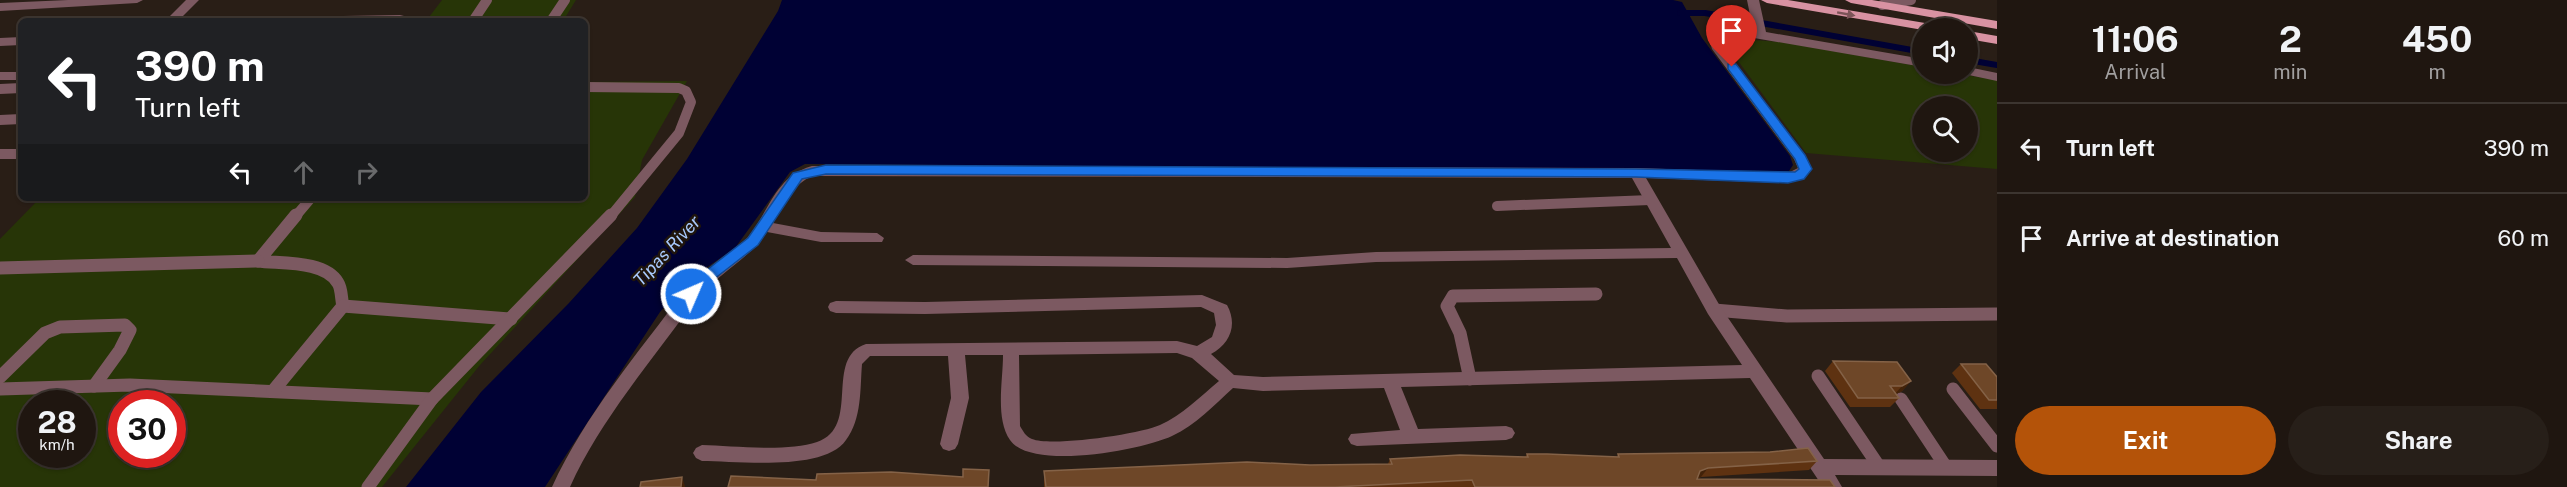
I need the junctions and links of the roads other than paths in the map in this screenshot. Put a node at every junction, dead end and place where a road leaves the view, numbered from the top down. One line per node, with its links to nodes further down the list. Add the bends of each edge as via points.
1 (136, 0): 11 (street)
2 (193, 0): 12 (street)
3 (201, 0): 13 (street)
4 (486, 0): 14 (lane)
5 (565, 0): 15 (lane)
6 (1767, 0): 16 (main road, one-way to 16)
7 (1851, 0): 10 (main road)
8 (1911, 0): 10 (lane)
9 (1753, 2): 18 (street)
10 (1882, 5): 17 (main road)
11 (0, 7)
12 (174, 18)
13 (184, 18)
14 (474, 18)
15 (553, 18)
16 (1912, 25)
17 (1997, 25)
18 (1759, 30): 23 (street); 35 (street, via 1722,31 1714,35 1715,42 1800,158 1805,169 1800,176)
19 (1978, 37): 20 (main road)
20 (1997, 40)
21 (18, 41): 22 (street)
22 (0, 42)
23 (1912, 61)
24 (1978, 73): 27 (street)
25 (0, 76): 26 (street)
26 (18, 76)
27 (1997, 76)
28 (588, 87): 50 (lane, via 679,88 686,91 691,102 679,133 660,159)
29 (18, 88): 30 (lane)
30 (0, 89)
31 (18, 119): 32 (lane)
32 (0, 120)
33 (0, 154): 34 (lane)
34 (18, 154)
35 (1636, 173): 36 (street); 39 (street, via 826,169 798,176)
36 (1650, 200): 38 (lane); 41 (street)
37 (308, 201): 43 (lane)
38 (1497, 206)
39 (763, 226): 40 (street, via 821,237); 78 (street, via 753,241 691,294 604,413)
40 (877, 238)
41 (1681, 253): 42 (street, via 1376,257 1287,263); 48 (street)
42 (913, 260)
43 (258, 261): 44 (lane); 46 (lane, via 320,269 338,283)
44 (0, 268)
45 (1596, 294): 57 (lane, via 1453,296 1447,306 1460,333)
46 (343, 306): 50 (lane); 63 (lane)
47 (836, 307): 53 (street, via 1202,302 1221,309 1225,335)
48 (1714, 310): 49 (lane, via 1806,316); 54 (street)
49 (1997, 314)
50 (511, 319): 64 (lane)
51 (1011, 347): 52 (street); 53 (street, via 1177,347); 58 (street, via 1011,426 1016,438 1034,447 1078,446 1164,432)
52 (956, 350): 69 (street, via 960,398); 71 (street, via 866,350 858,355 854,361 850,406 841,433 821,449)
53 (1198, 353): 58 (street)
54 (1753, 371): 57 (street); 75 (street)
55 (1818, 376): 73 (lane)
56 (0, 377): 60 (lane, via 45,333 60,327 125,325 130,330 120,350)
57 (1470, 379): 59 (street)
58 (1230, 381): 59 (street)
59 (1390, 381): 67 (street)
60 (94, 386): 61 (lane); 63 (lane)
61 (0, 389)
62 (1953, 389): 70 (lane)
63 (273, 391): 64 (lane)
64 (432, 399): 77 (lane)
65 (1901, 399): 72 (lane)
66 (1506, 433): 67 (street)
67 (1412, 437): 68 (street)
68 (1358, 439)
69 (949, 444)
70 (1997, 446)
71 (702, 453)
72 (1946, 467): 73 (street); 74 (street)
73 (1880, 468): 75 (street)
74 (1997, 468)
75 (1828, 478): 76 (street)
76 (1805, 481)
77 (368, 487)
78 (561, 487)

